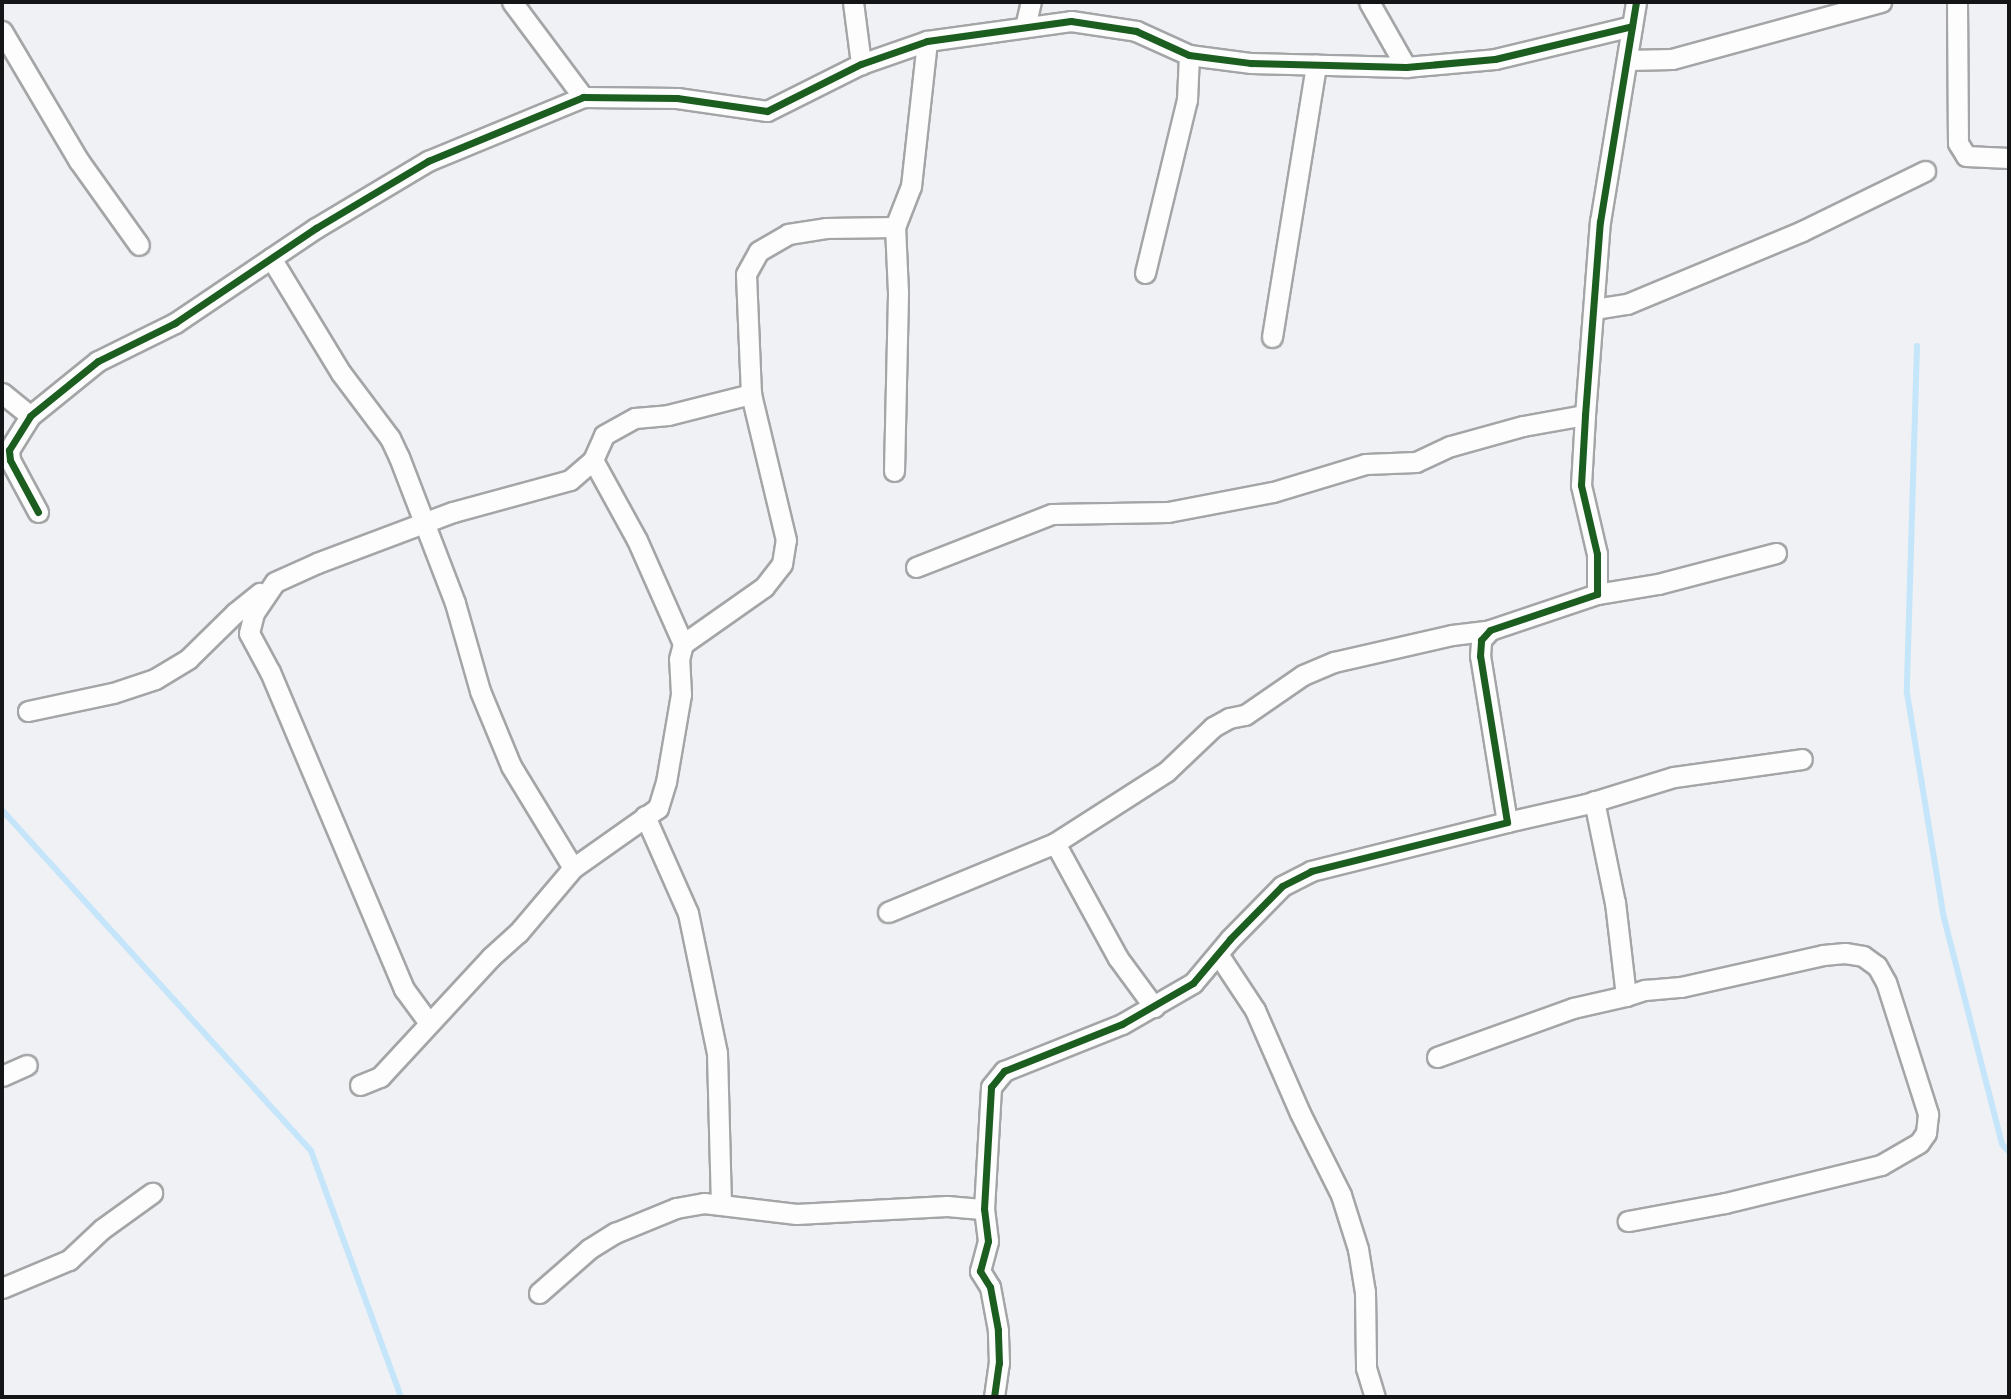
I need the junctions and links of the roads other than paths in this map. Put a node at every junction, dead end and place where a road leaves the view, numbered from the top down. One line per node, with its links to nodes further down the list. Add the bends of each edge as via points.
1 (512, 2): 17 (street)
2 (853, 2): 14 (street)
3 (1031, 2): 9 (street)
4 (1369, 2): 16 (street)
5 (1636, 2): 8 (street)
6 (1881, 2): 13 (street, via 1672,59)
7 (1957, 2): 18 (street, via 1958,143 1966,156)
8 (1632, 26): 13 (street); 16 (street, via 1495,59)
9 (1025, 27): 11 (street); 12 (street, via 1071,21 1136,31)
10 (2, 30): 21 (street, via 79,161)
11 (927, 41): 14 (street); 20 (street, via 911,186)
12 (1189, 55): 15 (street); 23 (street, via 1188,100)
13 (1627, 60): 24 (street, via 1600,222)
14 (861, 64): 17 (street, via 767,111 677,99)
15 (1316, 65): 16 (street); 25 (street)
16 (1406, 68)
17 (583, 97): 22 (street, via 428,161)
18 (2009, 158)
19 (1924, 172): 24 (street, via 1802,231 1627,303)
20 (895, 227): 27 (street, via 826,228 788,234 758,251 746,274); 31 (street)
21 (139, 245)
22 (271, 258): 29 (street, via 175,323 99,361); 33 (street, via 341,373 390,438)
23 (1145, 273)
24 (1594, 309): 28 (street)
25 (1272, 337)
26 (2, 393): 29 (street)
27 (751, 394): 30 (street, via 668,415 635,418 604,435); 39 (street, via 786,540 782,564 764,587)
28 (1585, 415): 35 (street, via 1451,446 1416,462 1366,464 1273,492 1168,512 1052,514); 37 (street, via 1581,485 1597,554)
29 (30, 416): 32 (street, via 9,450)
30 (593, 460): 33 (street, via 570,481); 39 (street, via 637,540)
31 (894, 471)
32 (38, 512)
33 (426, 522): 36 (street); 46 (street, via 480,691 511,766)
34 (1776, 553): 37 (street, via 1658,584)
35 (916, 567)
36 (275, 582): 40 (street, via 235,612 188,659 155,679); 51 (street, via 254,613 249,633 404,989)
37 (1597, 594): 38 (street)
38 (1490, 630): 44 (street, via 1481,640 1480,656); 45 (street, via 1334,662 1303,675 1245,715 1213,727 1167,771)
39 (683, 644): 43 (street, via 681,694 666,782 658,808)
40 (28, 711)
41 (1801, 760): 42 (street, via 1674,777)
42 (1594, 801): 44 (street); 49 (street, via 1615,903)
43 (645, 816): 46 (street); 57 (street, via 688,913 717,1053)
44 (1507, 822): 48 (street, via 1311,872 1282,886)
45 (1055, 843): 47 (street); 50 (street, via 1118,958)
46 (573, 868): 51 (street, via 519,933)
47 (888, 912)
48 (1218, 954): 50 (street, via 1193,983); 63 (street, via 1255,1010 1341,1195 1359,1249 1366,1368)
49 (1626, 996): 52 (street, via 1573,1008); 59 (street, via 1823,955 1863,956 1877,966 1886,982 1928,1114 1926,1133 1919,1143 1881,1165)
50 (1154, 1007): 58 (street, via 1004,1071 991,1087)
51 (429, 1023): 55 (street, via 380,1077)
52 (1437, 1058)
53 (27, 1065): 54 (street)
54 (2, 1076)
55 (360, 1085)
56 (152, 1193): 60 (street, via 69,1260)
57 (721, 1205): 58 (street, via 796,1214 947,1206); 61 (street, via 676,1208 615,1233 589,1249)
58 (984, 1209): 62 (street, via 988,1241 980,1271 990,1287 998,1329)
59 (1628, 1221)
60 (2, 1287)
61 (539, 1293)
62 (994, 1397)
63 (1375, 1397)

